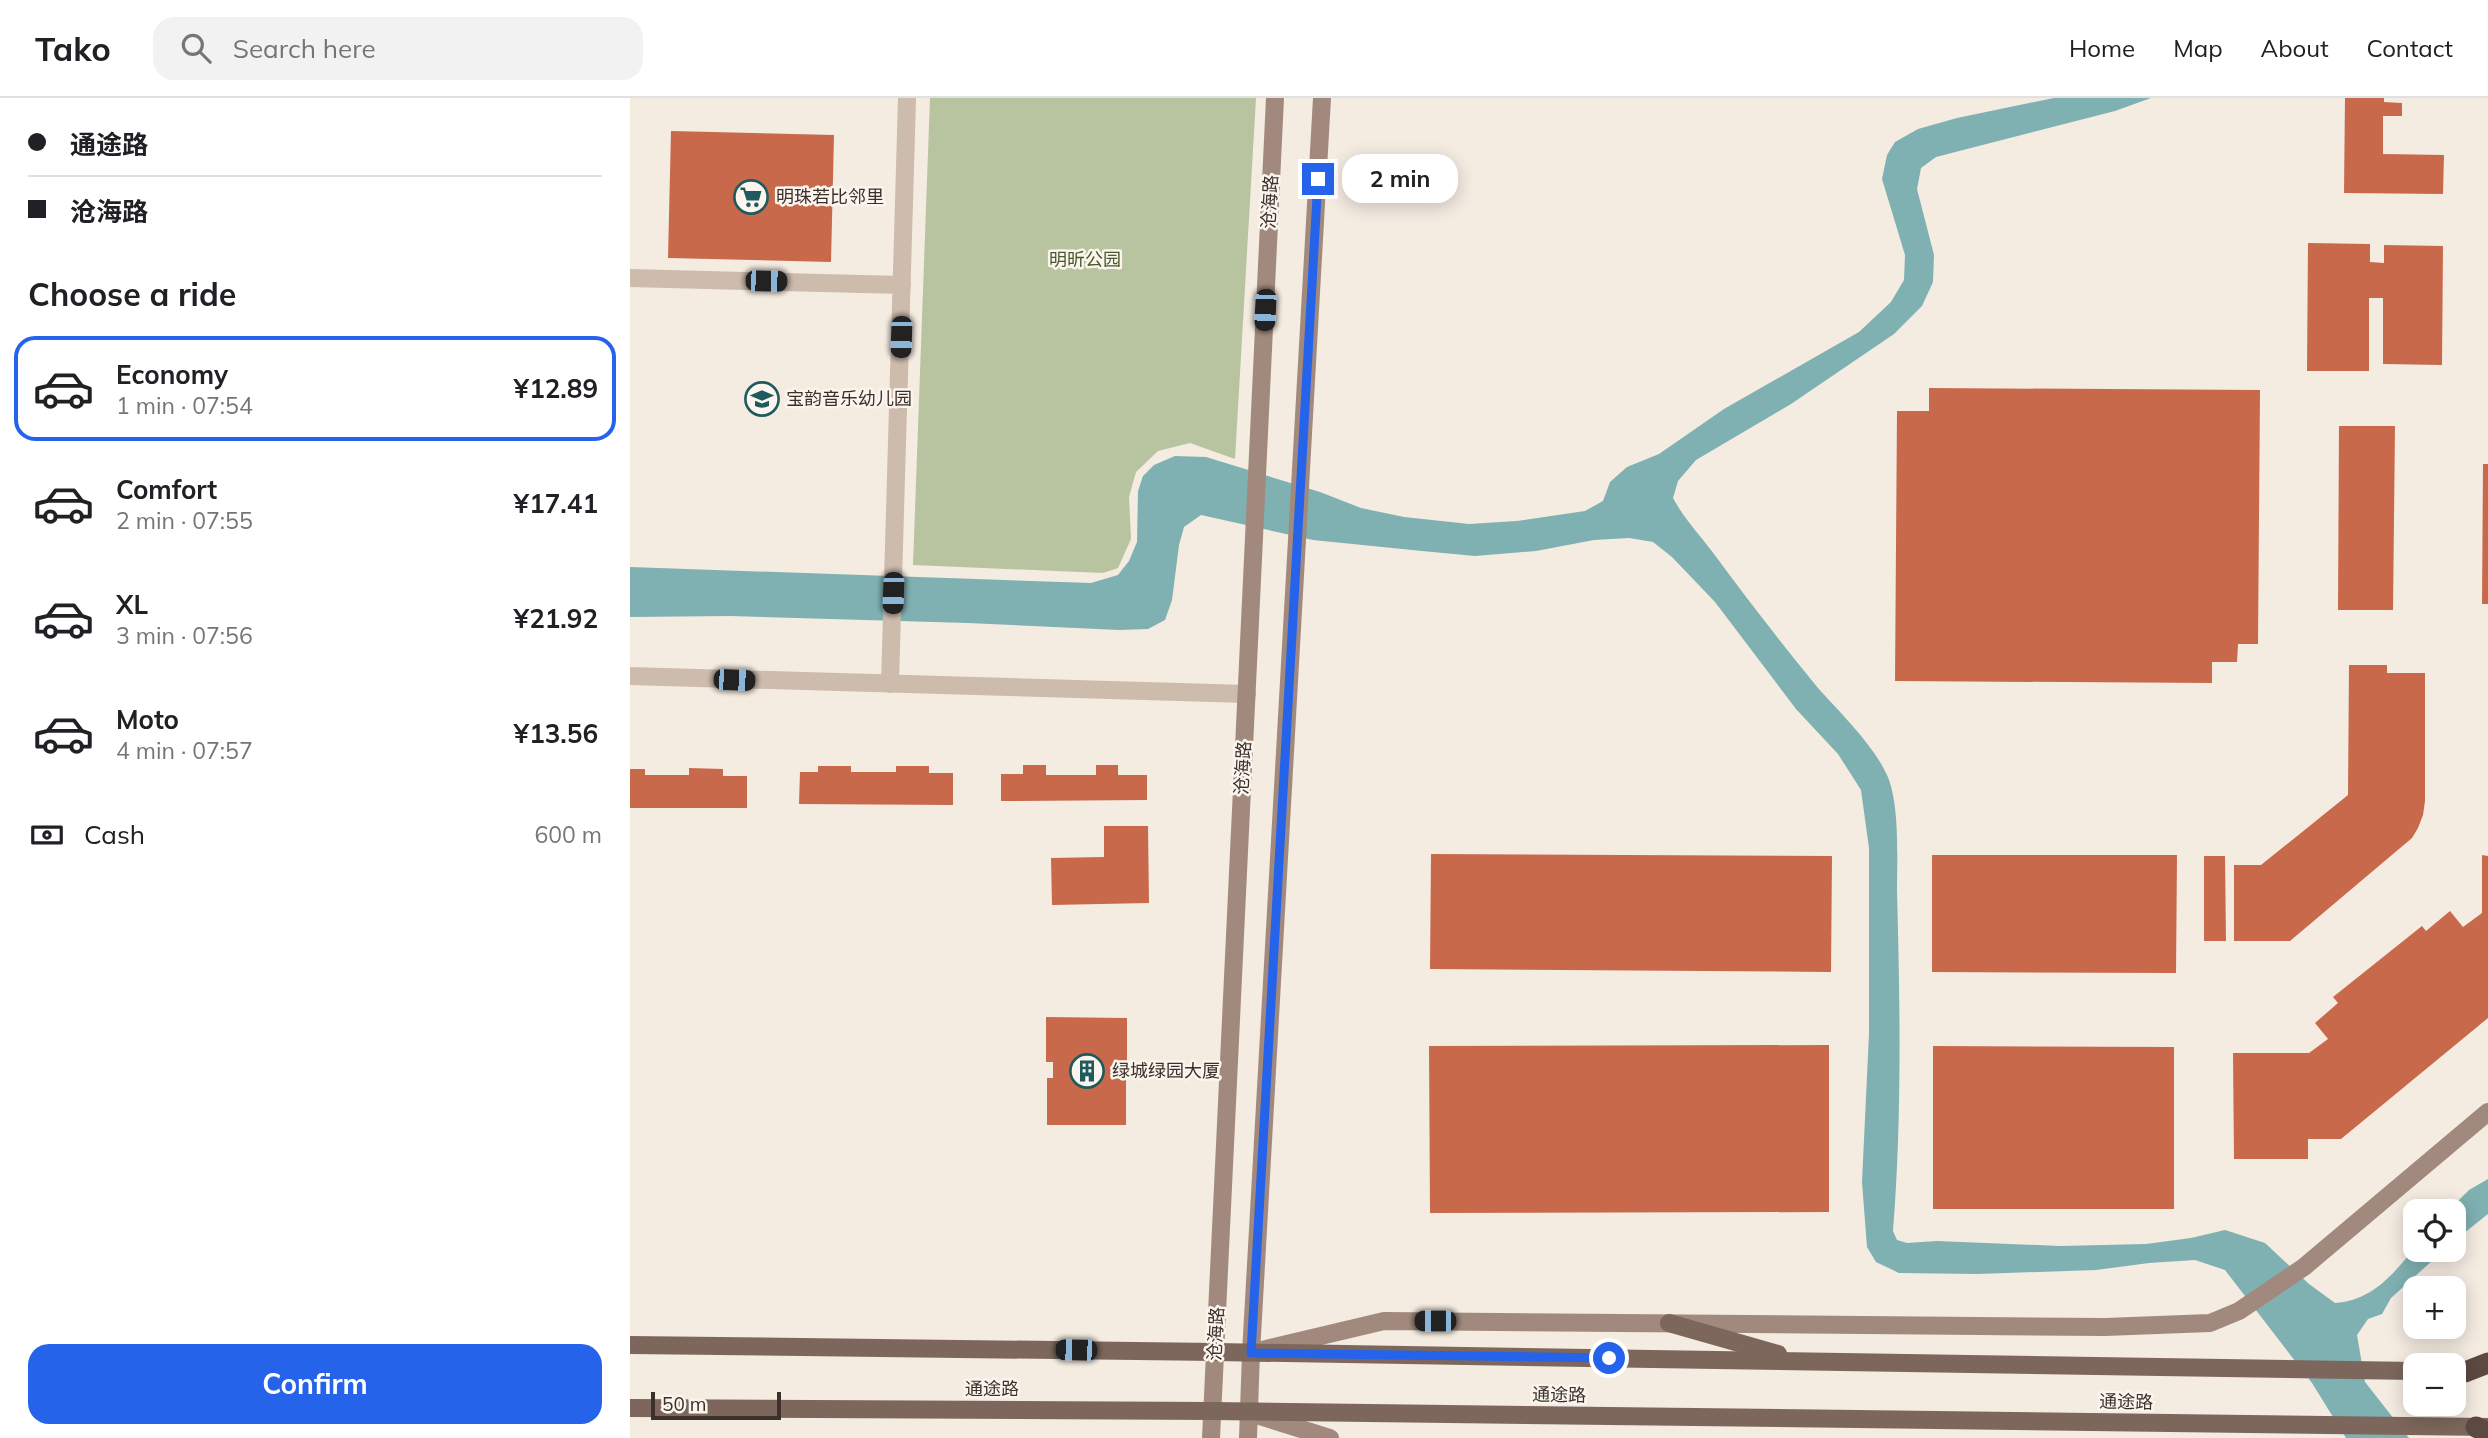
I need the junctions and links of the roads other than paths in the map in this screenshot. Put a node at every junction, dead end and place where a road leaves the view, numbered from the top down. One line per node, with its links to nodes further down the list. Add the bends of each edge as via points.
1 (907, 98): 5 (street)
2 (1275, 98): 8 (main road, 沧海路)
3 (1322, 98): 13 (main road, 沧海路)
4 (630, 278): 5 (street)
5 (902, 285): 7 (street)
6 (630, 676): 7 (street)
7 (890, 684): 8 (street)
8 (1247, 694): 12 (main road, 沧海路)
9 (2488, 1112): 10 (main road, via 2304,1267 2239,1311 2210,1324 2105,1328)
10 (1669, 1323): 13 (main road, via 1384,1321); 14 (main road)
11 (630, 1345): 12 (main road, 通途路)
12 (1216, 1352): 13 (main road, 通途路); 21 (main road, 沧海路)
13 (1251, 1353): 14 (main road, 通途路); 22 (main road, 沧海路)
14 (1802, 1361): 17 (main road, 通途路)
15 (2488, 1363): 16 (highway)
16 (2466, 1370)
17 (2403, 1371)
18 (2466, 1372): 19 (main road)
19 (2488, 1372)
20 (630, 1408): 21 (main road, 通途路)
21 (1213, 1411): 22 (main road, 通途路); 24 (main road, 沧海路)
22 (1249, 1413): 23 (main road, 通途路); 25 (main road, 沧海路); 26 (main road)
23 (2484, 1429)
24 (1211, 1438)
25 (1248, 1438)
26 (1330, 1438)

